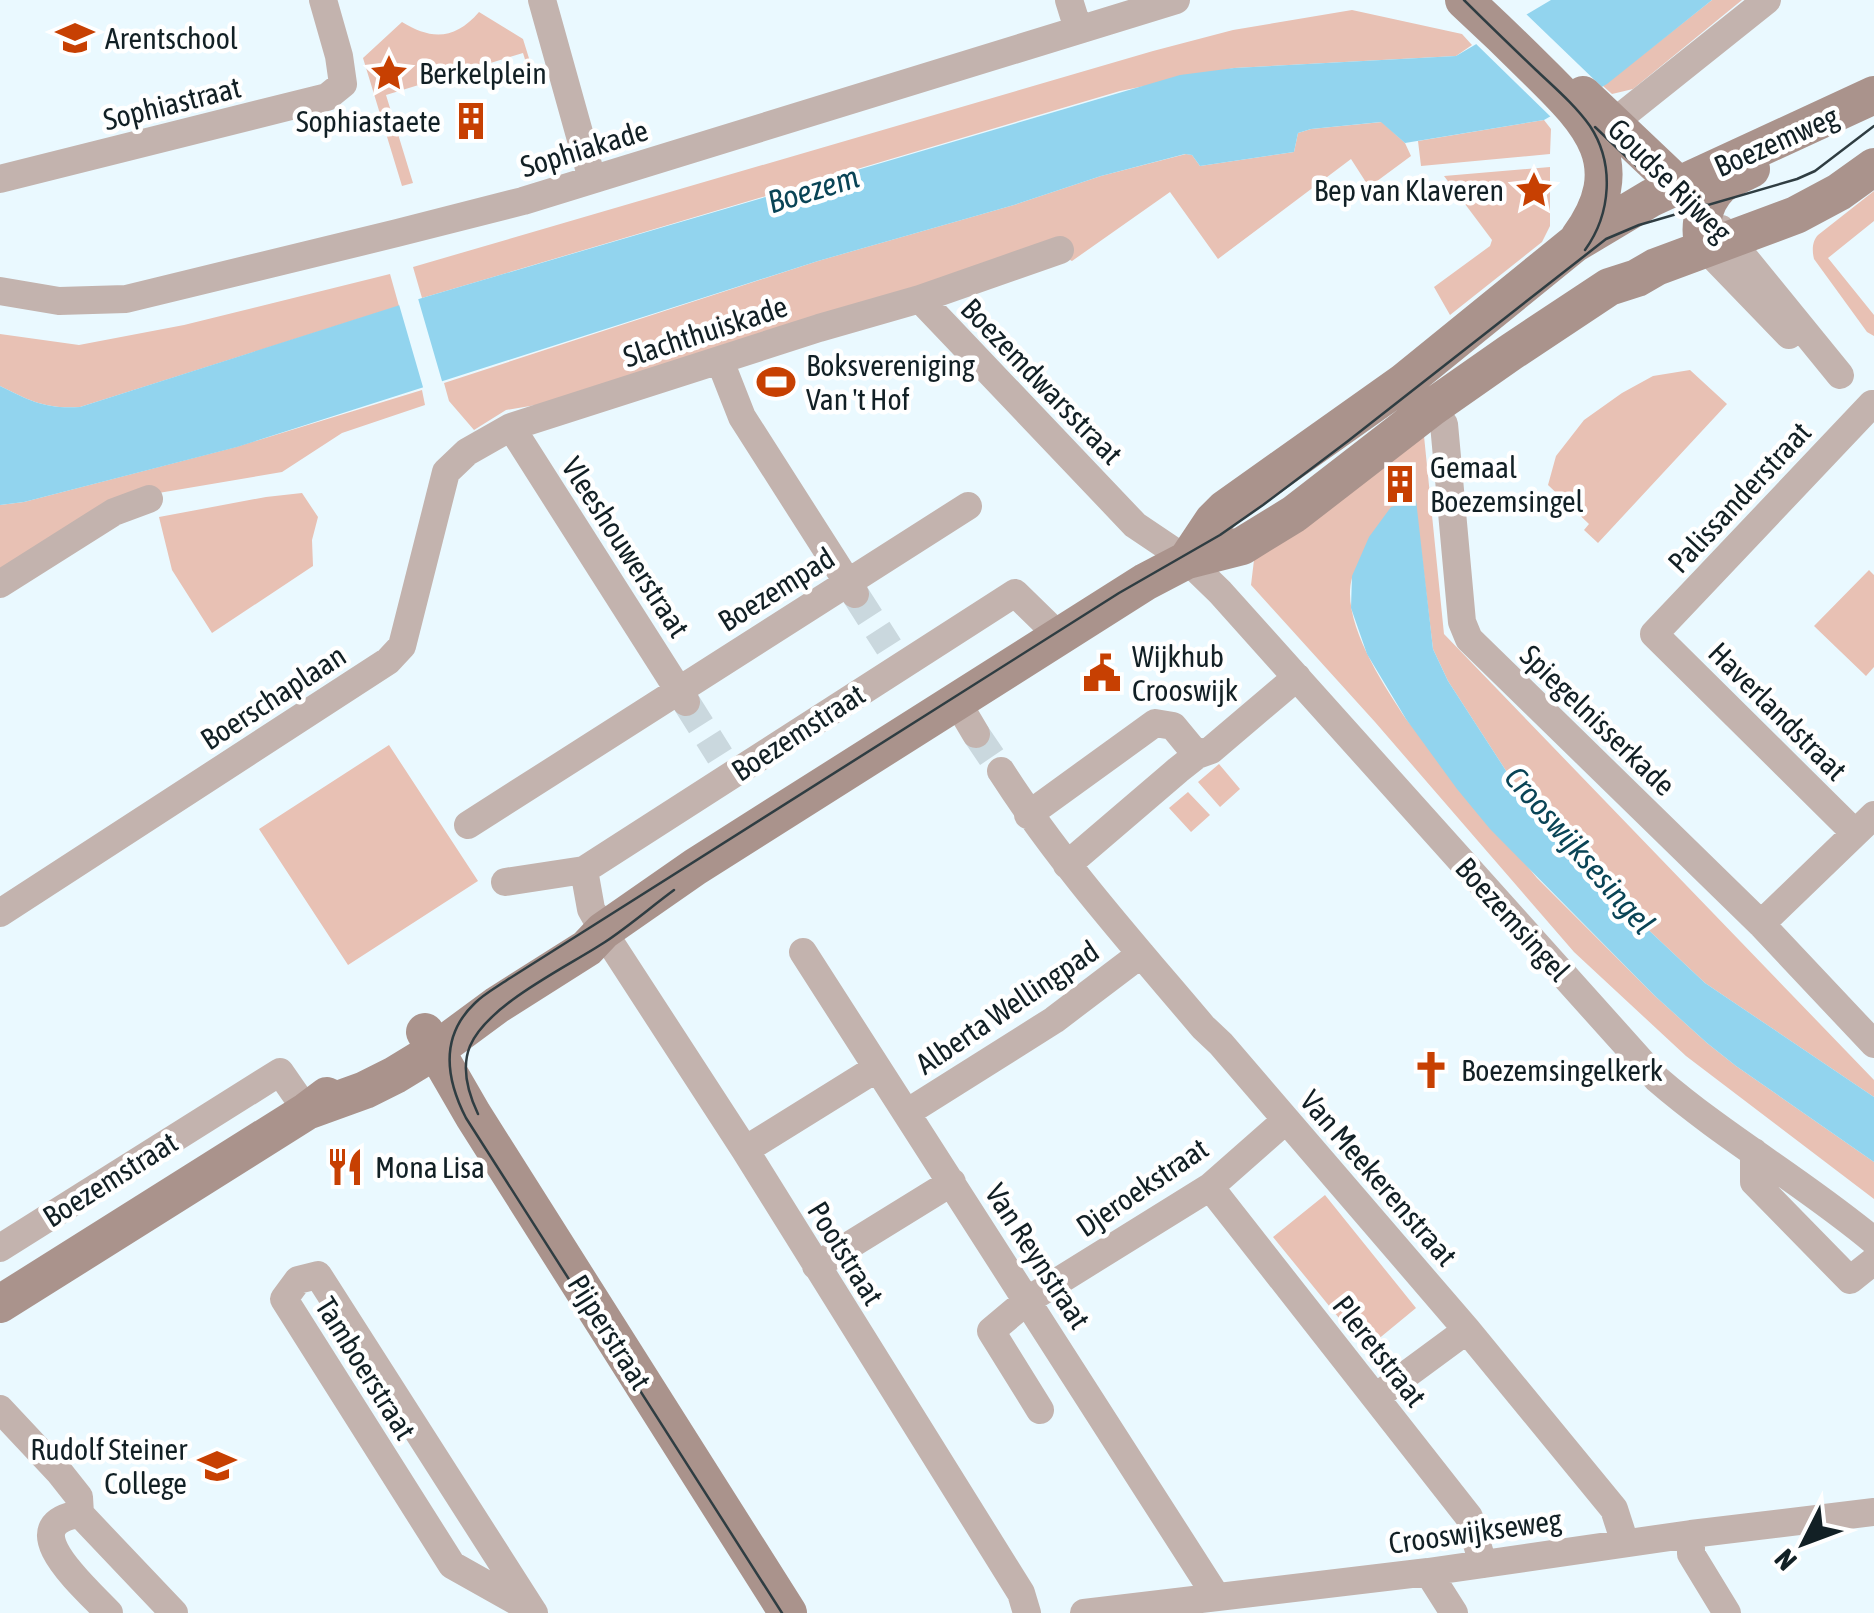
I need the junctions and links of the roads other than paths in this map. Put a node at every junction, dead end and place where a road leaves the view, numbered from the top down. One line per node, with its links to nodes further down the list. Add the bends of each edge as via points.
1 (323, 0): 12 (street, Sophiastraat, via 342,72 342,84 327,98)
2 (542, 0): 13 (street)
3 (1069, 0): 8 (street)
4 (1176, 0): 8 (street, Sophiakade)
5 (1464, 0): 7 (main road, Goudse Rijweg)
6 (1767, 0): 10 (street)
7 (1495, 17): 10 (main road, Goudse Rijweg)
8 (1078, 29): 13 (street, Sophiakade)
9 (1858, 104): 14 (main road, Boezemweg); 15 (main road, via 1728,180 1712,196)
10 (1592, 110): 14 (main road, Goudse Rijweg); 16 (main road, Goudse Rijweg, via 1585,120 1602,154 1603,179 1597,209)
11 (1874, 167): 15 (main road, via 1796,215)
12 (0, 179)
13 (592, 180): 19 (street, Sophiakade, via 126,299 59,302)
14 (1678, 185): 15 (street, Goudse Rijweg); 16 (main road); 18 (main road, via 1683,212 1673,236)
15 (1713, 233): 18 (main road); 23 (street, Goudse Rijweg, via 1783,330)
16 (1574, 244): 22 (main road)
17 (1060, 250): 20 (street, Boezemdwarsstraat)
18 (1609, 287): 24 (main road)
19 (0, 291)
20 (920, 300): 21 (street, Slachthuiskade); 28 (street, Boezemdwarsstraat, via 1135,525)
21 (720, 361): 25 (street, Slachthuiskade); 30 (street, via 742,416)
22 (1404, 382): 24 (street, Spiegelnisserkade); 28 (main road, via 1226,509)
23 (1873, 406): 31 (street, Palissanderstraat)
24 (1431, 408): 28 (main road, via 1294,514 1242,546); 44 (street, Spiegelnisserkade, via 1444,424 1469,639)
25 (511, 427): 34 (street, Vleeshouwerstraat); 43 (street, Boerschaplaan, via 446,472 402,646 388,662)
26 (149, 499): 29 (street, via 114,512)
27 (968, 506): 30 (street, Boezempad)
28 (1186, 560): 32 (main road, Boezemstraat); 33 (street, Boezemsingel)
29 (0, 584)
30 (851, 588): 34 (street, Boezempad)
31 (1654, 634): 39 (street, Haverlandstraat)
32 (1058, 636): 41 (street, Boezemstraat, via 1015,593 895,657 726,765); 45 (main road, Boezemstraat, via 966,718 695,867)
33 (1296, 677): 35 (street); 55 (street, Boezemsingel, via 1657,1079)
34 (682, 696): 38 (street, Boezempad)
35 (1197, 755): 37 (street, via 1174,726 1155,723); 40 (street)
36 (1001, 772): 37 (street, Van Meekerenstraat)
37 (1028, 815): 40 (street, Van Meekerenstraat)
38 (468, 824)
39 (1866, 828): 44 (street)
40 (1067, 865): 47 (street, Van Meekerenstraat)
41 (584, 870): 42 (street); 45 (street, via 591,909)
42 (505, 882)
43 (0, 913)
44 (1760, 924): 49 (street, Spiegelnisserkade)
45 (603, 930): 48 (main road, Boezemstraat, via 587,948); 54 (street, Pootstraat)
46 (803, 952): 50 (street, Van Reynstraat)
47 (1142, 954): 52 (street, Alberta Wellingpad, via 1054,1020); 53 (street, Van Meekerenstraat)
48 (431, 1041): 51 (main road, Boezemstraat, via 396,1075); 79 (main road, Pijperstraat)
49 (1874, 1044)
50 (877, 1068): 52 (street, Van Reynstraat); 54 (street)
51 (307, 1111): 59 (street, Boezemstraat, via 280,1072); 63 (main road, Boezemstraat)
52 (908, 1112): 56 (street, Van Reynstraat)
53 (1286, 1120): 57 (street, Djeroekstraat); 64 (street, Van Meekerenstraat)
54 (745, 1150): 61 (street, Pootstraat)
55 (1754, 1152): 58 (street, Boezemsingel); 60 (street, via 1754,1182 1850,1280)
56 (952, 1182): 61 (street); 62 (street, Van Reynstraat)
57 (1210, 1187): 62 (street, Djeroekstraat); 65 (street, Pleretstraat)
58 (1874, 1240)
59 (0, 1248)
60 (1874, 1261)
61 (816, 1266): 80 (street, Pootstraat, via 1021,1593)
62 (1028, 1300): 67 (street, Djeroekstraat, via 991,1331); 74 (street, Van Reynstraat)
63 (0, 1304)
64 (1467, 1330): 65 (street); 71 (street, Van Meekerenstraat, via 1614,1509)
65 (1376, 1398): 72 (street, Pleretstraat, via 1469,1518)
66 (0, 1409): 69 (street, via 60,1473 78,1497)
67 (1040, 1410)
68 (1874, 1512): 70 (street, Crooswijkseweg)
69 (80, 1514): 77 (street, via 64,1516 50,1537 55,1554); 78 (street)
70 (1691, 1534): 71 (street, Crooswijkseweg); 83 (street, via 1692,1554)
71 (1625, 1543): 72 (street, Crooswijkseweg)
72 (1483, 1564): 73 (street, Crooswijkseweg)
73 (1428, 1572): 74 (street, Crooswijkseweg); 82 (street)
74 (1216, 1596): 75 (street, Crooswijkseweg)
75 (1115, 1611): 81 (street, Crooswijkseweg)
76 (533, 1612): 76 (street, Tamboerstraat, via 318,1276 298,1280 284,1299 452,1566)
77 (109, 1613)
78 (174, 1613)
79 (788, 1613)
80 (1027, 1613)
81 (1084, 1613)
82 (1454, 1613)
83 (1727, 1613)

